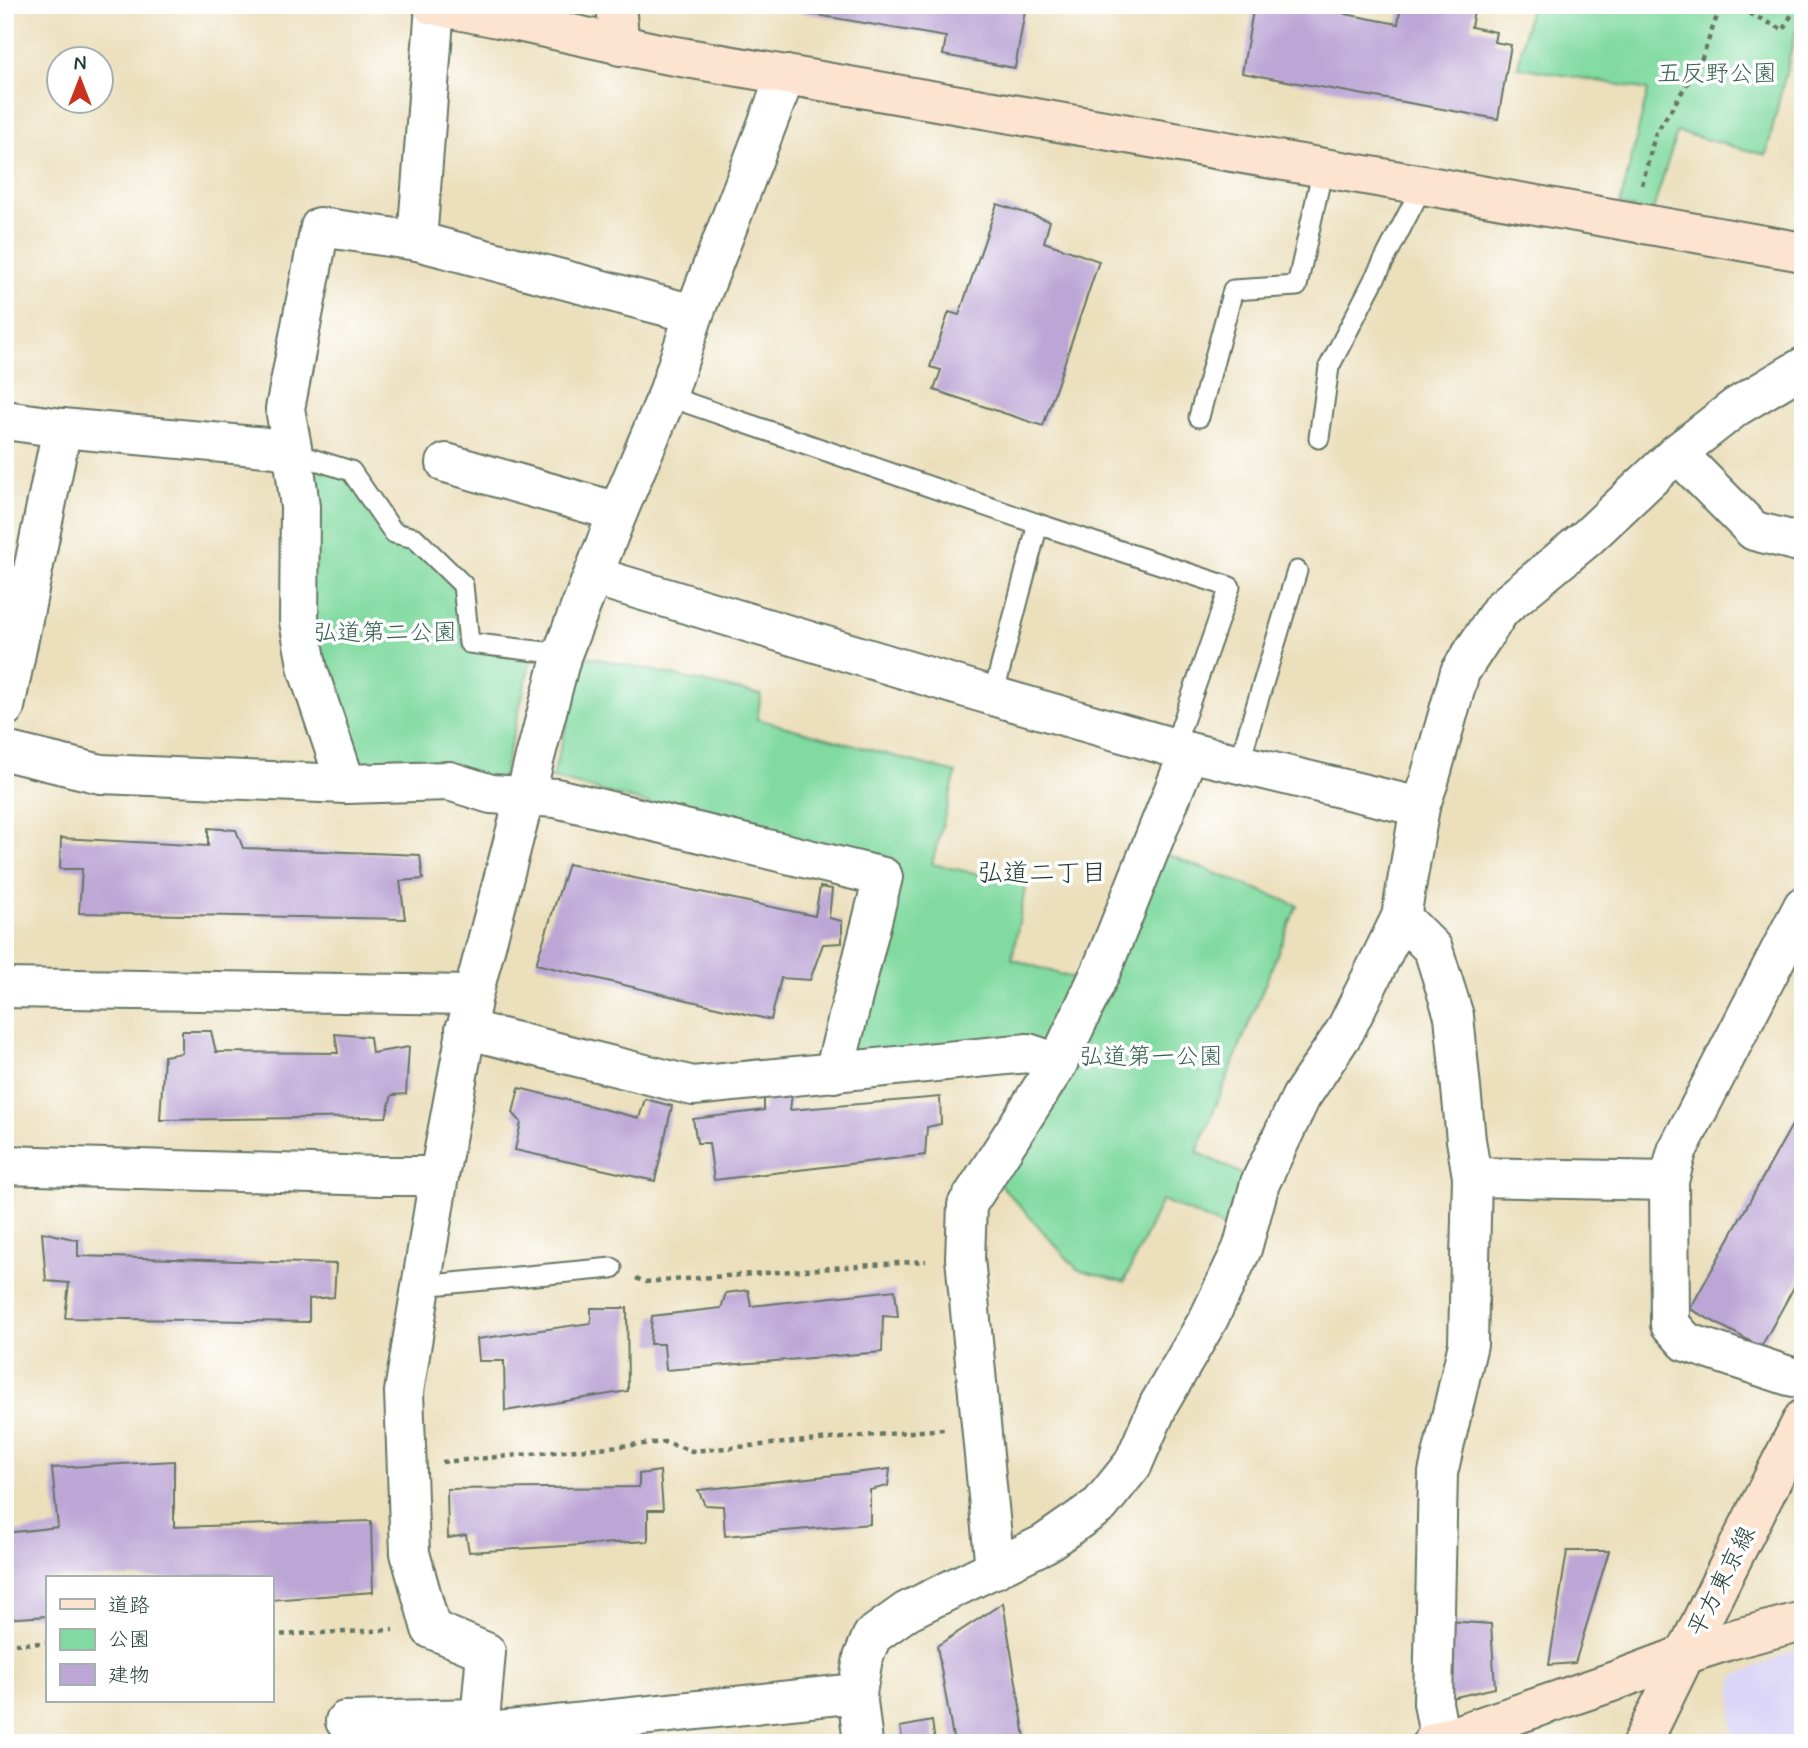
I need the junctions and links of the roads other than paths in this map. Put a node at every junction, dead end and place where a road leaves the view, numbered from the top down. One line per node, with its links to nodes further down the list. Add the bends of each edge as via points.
1 (616, 5): 3 (street)
2 (433, 6): 3 (street); 7 (street)
3 (620, 46): 4 (street)
4 (786, 75): 5 (street); 9 (street)
5 (1322, 168): 6 (street); 12 (lane, via 1297,286 1233,290)
6 (1423, 185): 8 (street); 15 (lane, via 1329,367)
7 (417, 241): 9 (street); 16 (street, via 320,227 285,409)
8 (1803, 252)
9 (695, 314): 11 (street)
10 (1803, 367): 17 (street, via 1736,407)
11 (667, 396): 19 (street); 20 (lane)
12 (1199, 417)
13 (5, 420): 14 (street)
14 (62, 428): 16 (street); 26 (street)
15 (1320, 439)
16 (293, 453): 24 (lane, via 351,471 394,533 415,538 463,585 469,643); 30 (street, via 300,507 299,621 308,670)
17 (1677, 453): 21 (street, via 1754,531); 32 (street, via 1588,537 1501,609 1460,672)
18 (446, 463): 19 (street)
19 (618, 512): 23 (street)
20 (1038, 524): 25 (lane); 27 (lane, via 1230,587)
21 (1803, 543)
22 (1297, 571): 29 (lane)
23 (593, 576): 24 (street); 25 (street)
24 (562, 654): 31 (street)
25 (993, 696): 27 (street)
26 (5, 707)
27 (1182, 749): 29 (street); 37 (street, via 1102,969)
28 (5, 751): 30 (street, via 101,775)
29 (1239, 763): 32 (street)
30 (346, 784): 31 (street, via 449,781 491,794)
31 (526, 796): 36 (street); 38 (street, via 556,798 883,877)
32 (1420, 807): 34 (street)
33 (1803, 906): 42 (street, via 1677,1152)
34 (1401, 917): 41 (street, via 1433,949 1454,1016); 47 (street, via 1345,1031 1301,1097 1260,1183 1242,1249 1159,1404 1133,1464 1100,1505 1044,1544)
35 (5, 988): 36 (street)
36 (469, 1012): 38 (street, via 694,1086); 40 (street)
37 (1058, 1063): 38 (street, via 1028,1054); 47 (street, via 967,1205 965,1258)
38 (834, 1073)
39 (5, 1165): 40 (street)
40 (439, 1176): 44 (street)
41 (1472, 1177): 42 (street); 53 (street, via 1468,1344 1438,1473 1433,1703)
42 (1669, 1181): 45 (street, via 1670,1324 1686,1342)
43 (612, 1268): 44 (lane)
44 (421, 1286): 52 (street, via 404,1392 410,1553 431,1629 486,1652)
45 (1803, 1379)
46 (1803, 1419): 49 (street, 平方東京線)
47 (995, 1569): 50 (street, via 907,1611 872,1636)
48 (1803, 1621): 49 (street)
49 (1684, 1655): 53 (street); 55 (street, 平方東京線)
50 (857, 1693): 52 (street); 54 (street)
51 (345, 1721): 52 (street)
52 (480, 1731)
53 (1451, 1740)
54 (863, 1743)
55 (1642, 1743)

